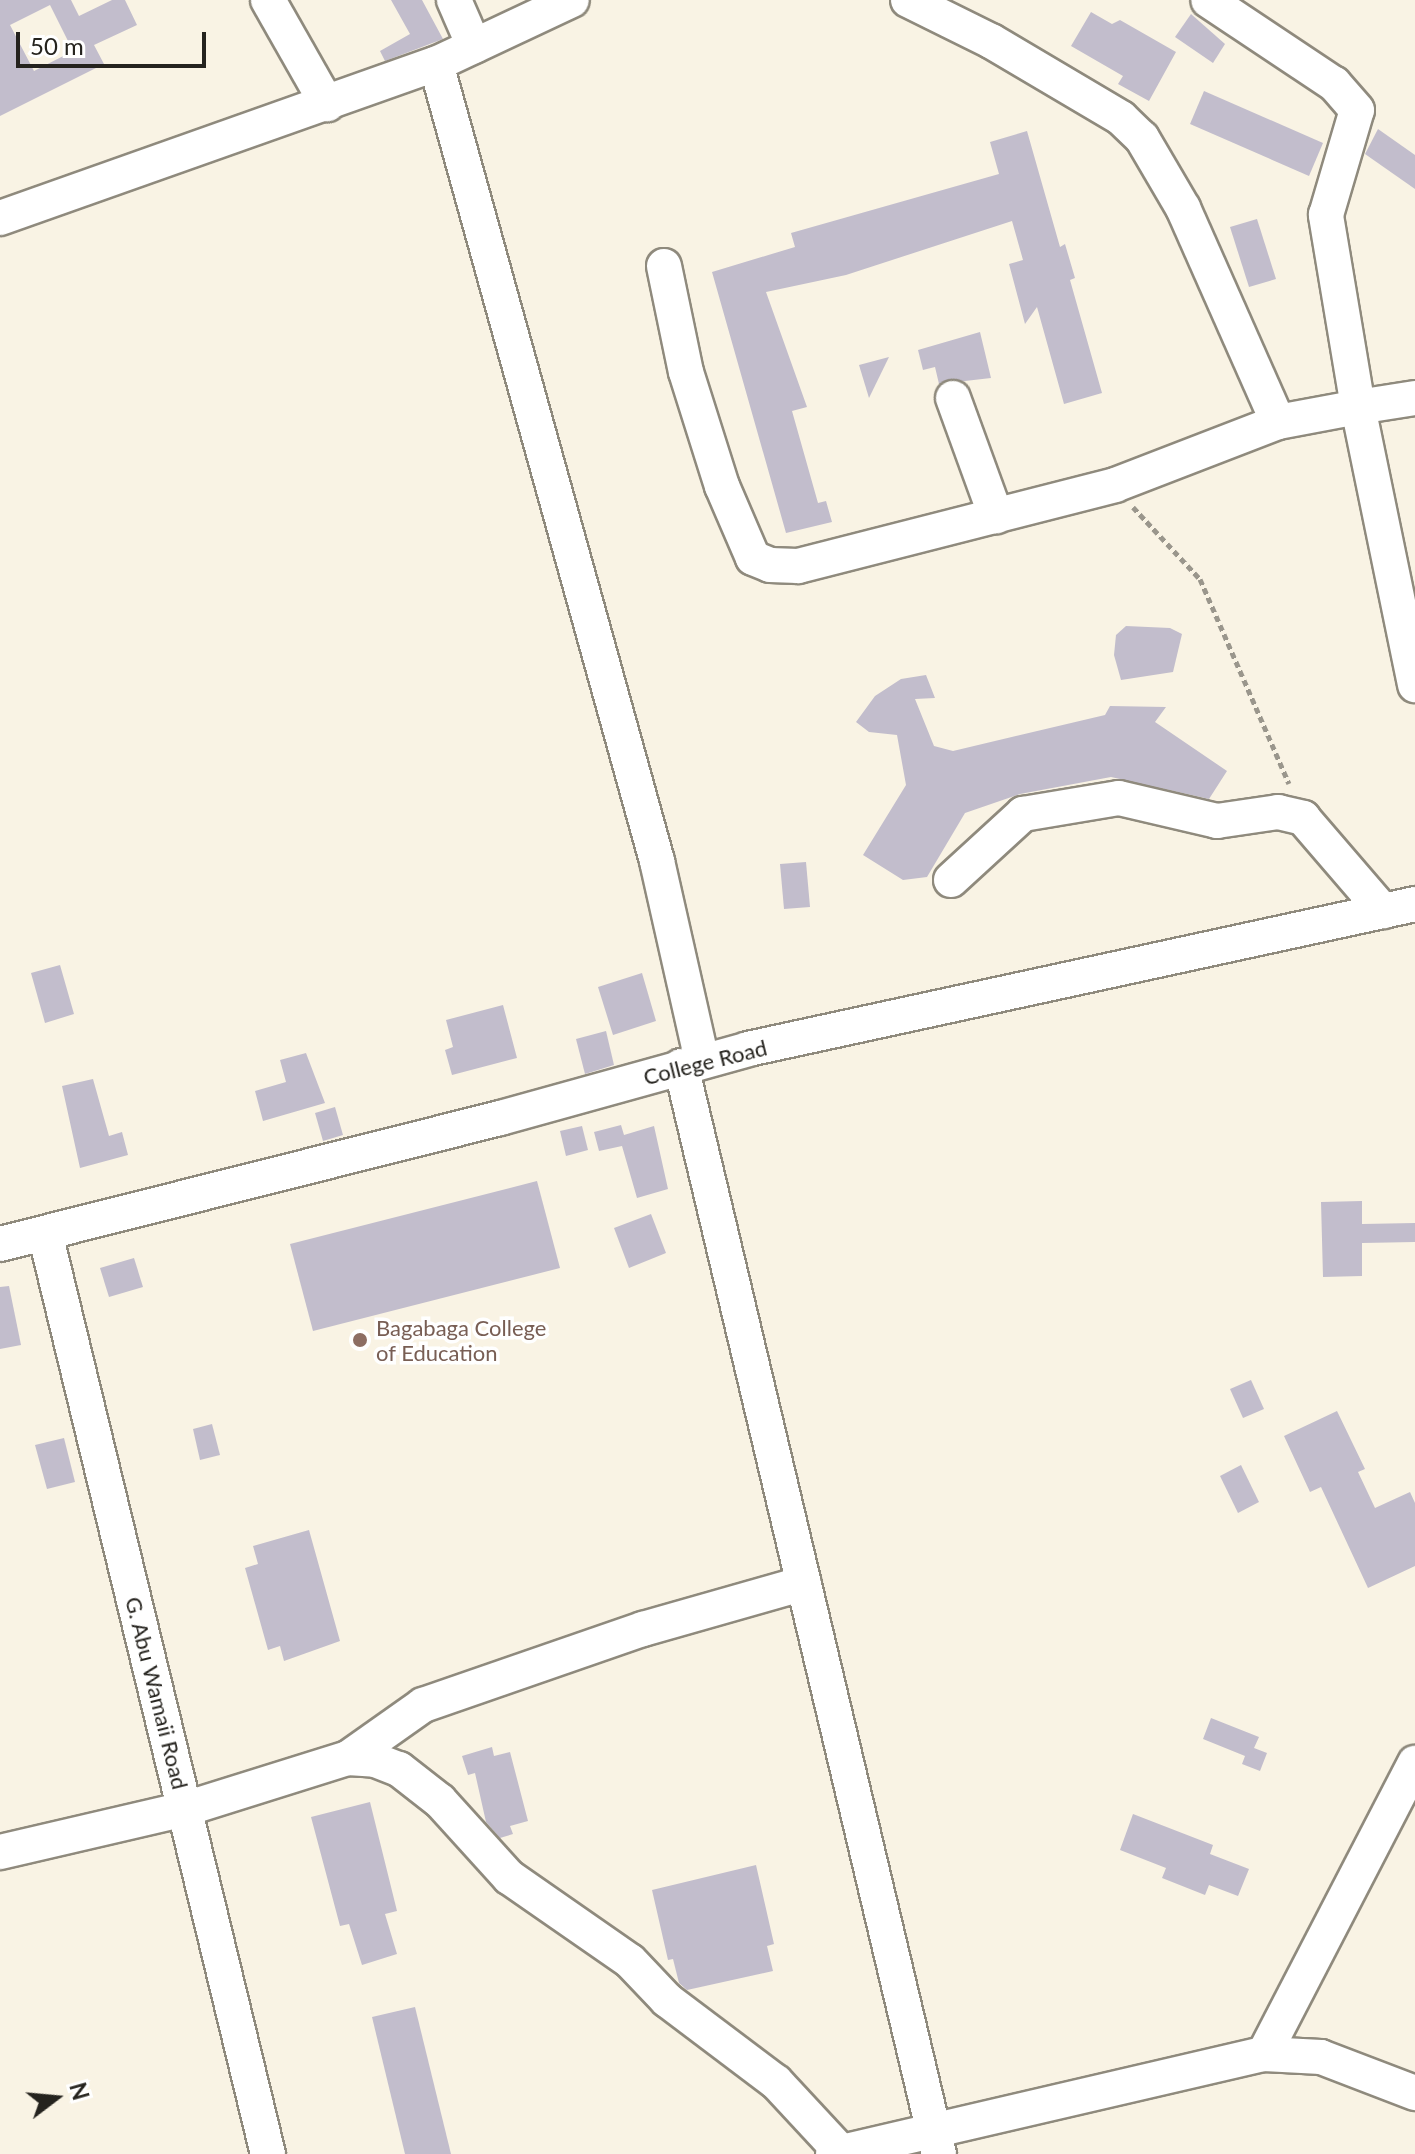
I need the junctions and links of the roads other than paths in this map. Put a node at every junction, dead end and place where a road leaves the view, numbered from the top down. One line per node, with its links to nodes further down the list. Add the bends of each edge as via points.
1 (268, 0): 8 (street)
2 (454, 0): 6 (street)
3 (572, 0): 6 (street)
4 (908, 0): 14 (street, via 991,41 1121,118 1142,138 1183,208)
5 (1208, 0): 13 (street, via 1334,84 1357,110 1326,215)
6 (474, 46): 7 (street)
7 (436, 64): 8 (street); 19 (street, via 657,861)
8 (327, 104): 9 (street)
9 (0, 218)
10 (664, 266): 15 (street, via 686,372 735,522 753,558 798,566)
11 (953, 398): 15 (street)
12 (1415, 398): 13 (street)
13 (1358, 407): 14 (street); 16 (street)
14 (1278, 422): 15 (street, via 1115,485)
15 (996, 516)
16 (1415, 685)
17 (951, 880): 18 (street, via 1023,814 1119,798 1217,821 1278,812 1303,818)
18 (1399, 907): 19 (street, College Road)
19 (692, 1064): 20 (street, College Road); 22 (street)
20 (45, 1233): 21 (street, College Road); 25 (street, G. Abu Wamaii Road)
21 (0, 1244)
22 (804, 1583): 23 (street, via 643,1629 423,1705); 29 (street)
23 (348, 1758): 25 (street); 30 (street, via 399,1769 430,1793 509,1877 630,1961 667,2000 776,2082)
24 (1415, 1763): 27 (street)
25 (185, 1809): 26 (street); 31 (street, G. Abu Wamaii Road)
26 (0, 1852)
27 (1264, 2054): 28 (street, via 1321,2057); 29 (street)
28 (1415, 2093)
29 (936, 2144): 30 (street)
30 (837, 2153)
31 (268, 2154)

